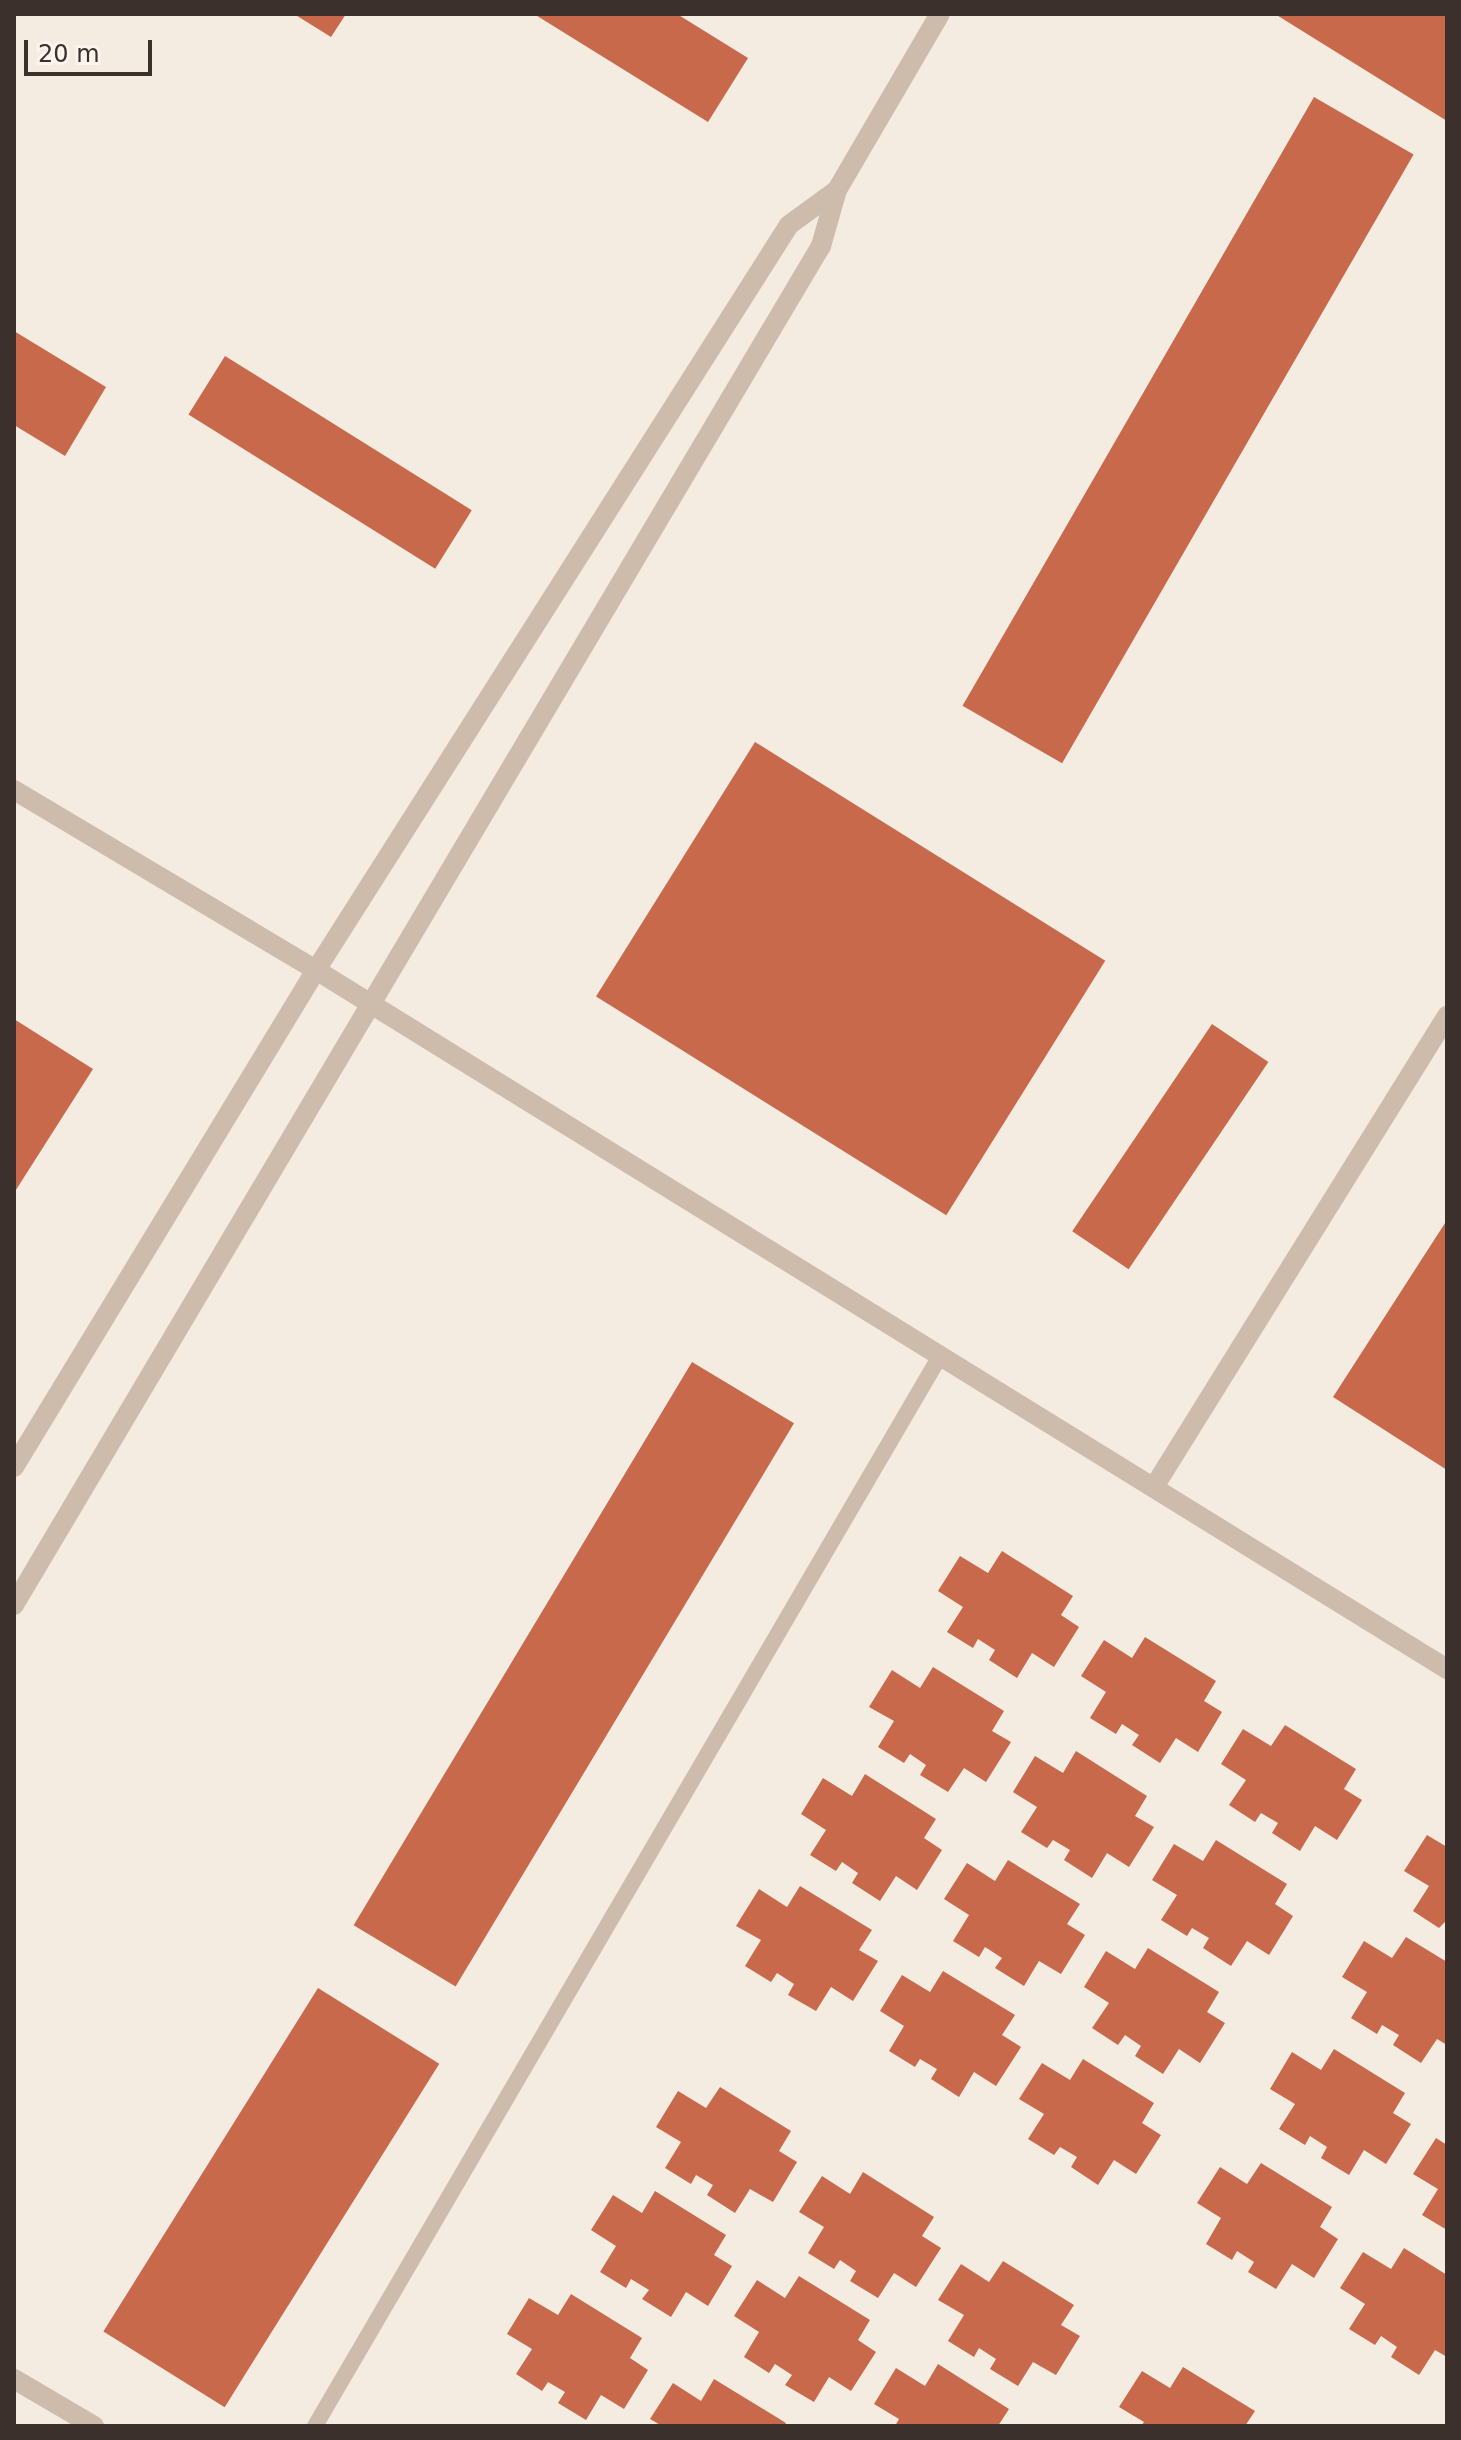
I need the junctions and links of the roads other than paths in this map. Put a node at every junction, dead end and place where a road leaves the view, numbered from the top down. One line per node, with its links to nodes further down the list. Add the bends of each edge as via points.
1 (940, 14): 2 (street)
2 (837, 190): 4 (street, via 789,225); 5 (street, via 821,246)
3 (14, 790): 4 (street)
4 (316, 970): 5 (street); 8 (street)
5 (370, 1004): 7 (street); 10 (street)
6 (1447, 1016): 9 (street)
7 (940, 1356): 9 (street); 14 (lane)
8 (14, 1467)
9 (1154, 1487): 11 (street)
10 (14, 1605)
11 (1447, 1669)
12 (14, 2379): 13 (street)
13 (94, 2426)
14 (315, 2426)

